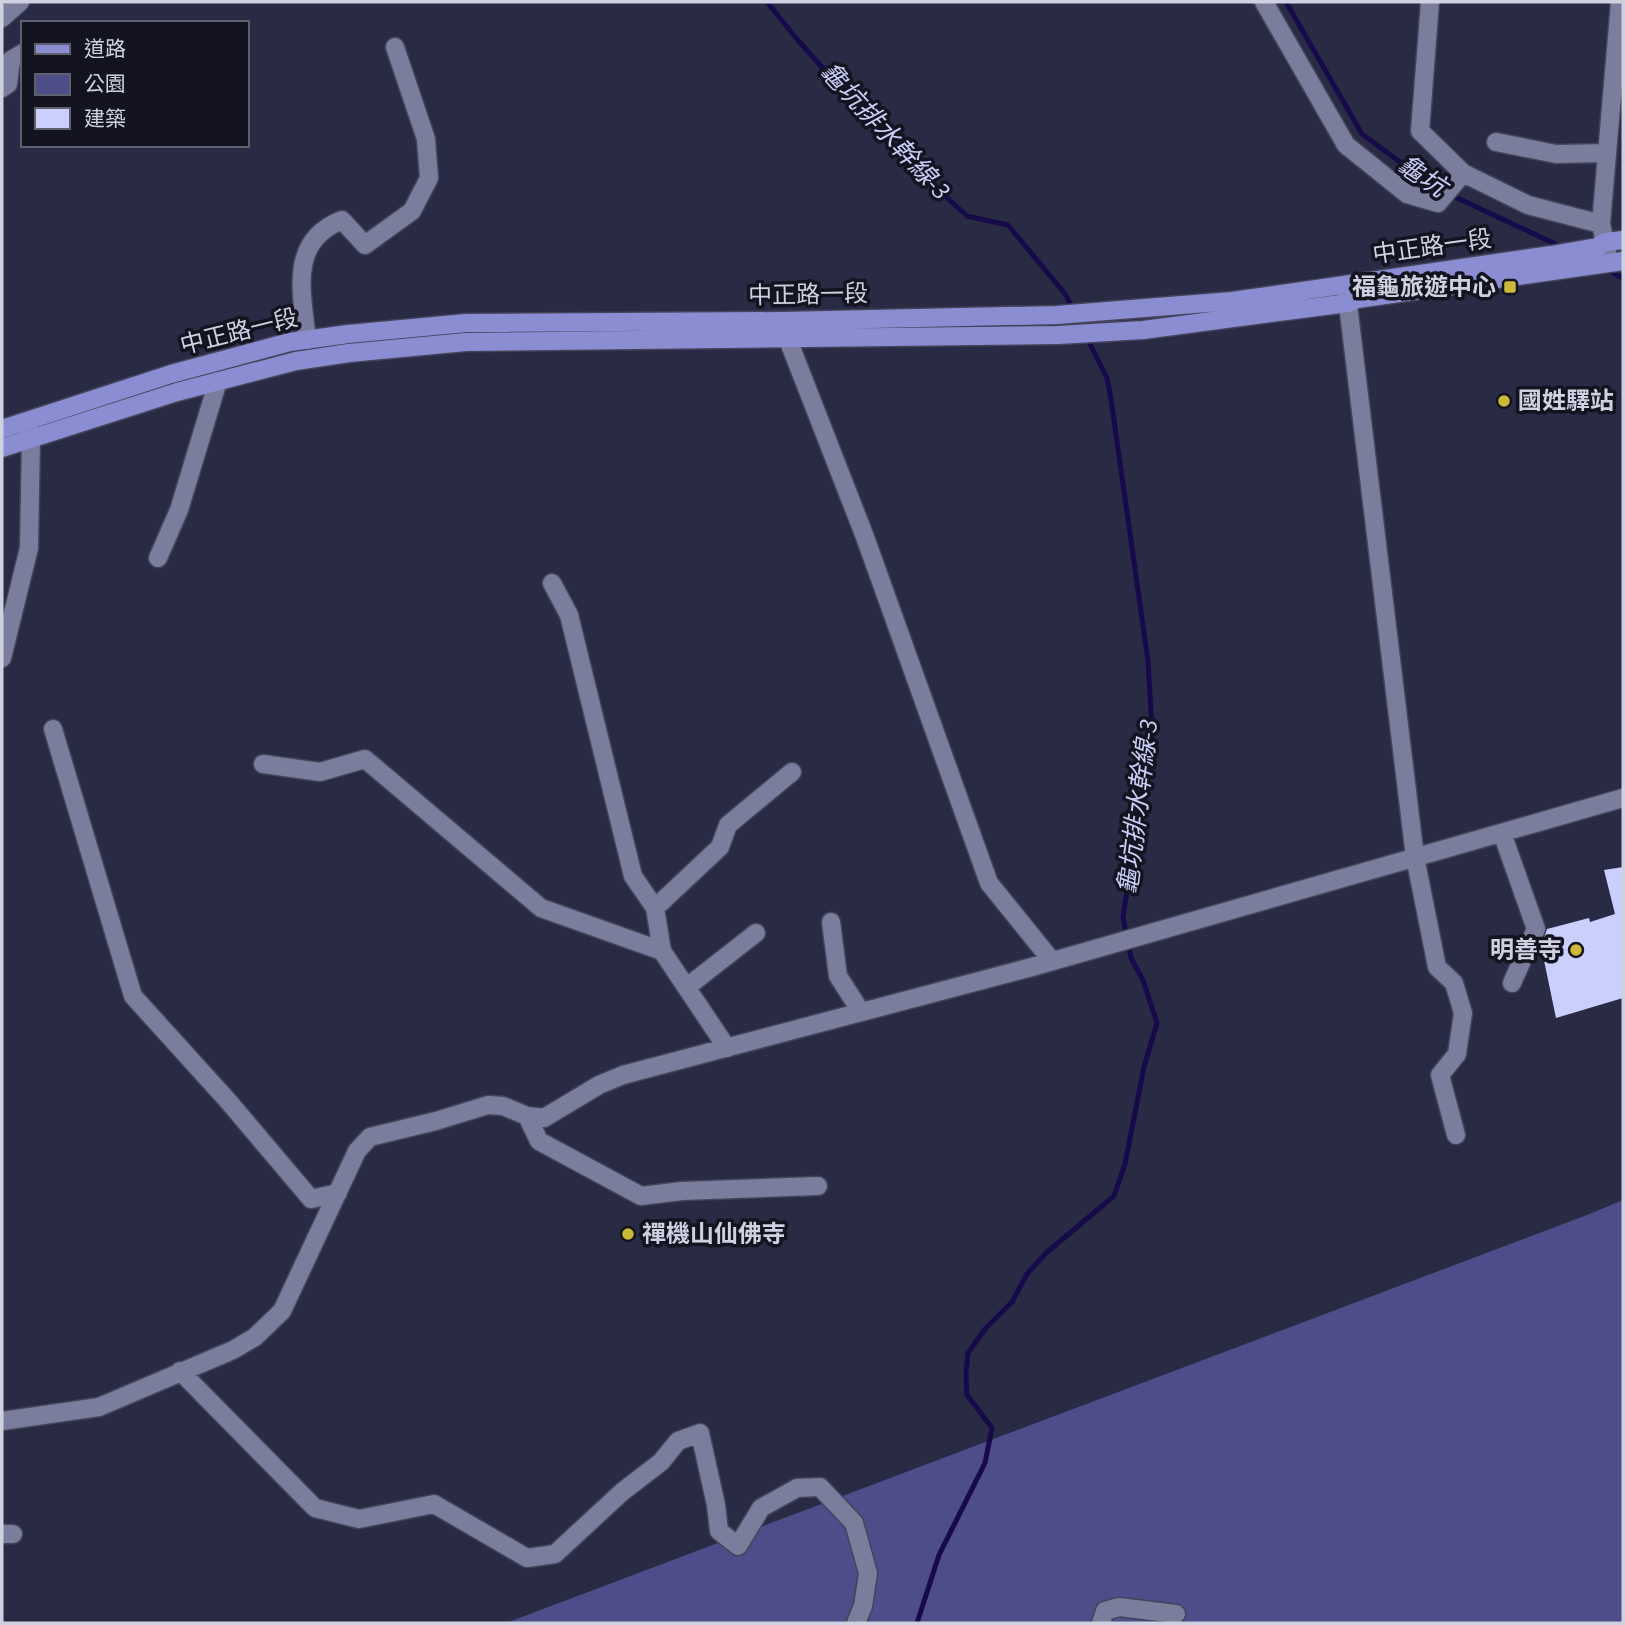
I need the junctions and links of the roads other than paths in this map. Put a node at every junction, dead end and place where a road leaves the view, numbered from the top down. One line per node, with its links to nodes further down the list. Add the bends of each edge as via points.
1 (20, 2): 5 (street)
2 (1264, 2): 11 (street, via 1346,145 1407,194 1438,203)
3 (1430, 2): 11 (street, via 1420,131)
4 (1620, 2): 10 (street)
5 (2, 18)
6 (395, 47): 19 (street, via 426,139 429,178 412,211 365,245 342,220 325,227 309,246 300,276)
7 (21, 54): 8 (street, via 11,60 8,84)
8 (2, 88)
9 (1496, 142): 10 (street, via 1556,154)
10 (1607, 153): 12 (street)
11 (1462, 174): 12 (street)
12 (1607, 238): 13 (street); 14 (main road, 中正路一段)
13 (1616, 261): 14 (main road, 中正路一段)
14 (1557, 262): 15 (main road, 中正路一段); 16 (main road, 中正路一段)
15 (1346, 284): 16 (street); 17 (main road, 中正路一段, via 1233,301 1064,315)
16 (1348, 303): 17 (main road, 中正路一段, via 1096,333); 33 (street)
17 (786, 328): 18 (main road, 中正路一段, via 466,323); 20 (main road, 中正路一段, via 467,342); 38 (street, via 989,883)
18 (348, 334): 19 (main road, 中正路一段); 20 (street)
19 (307, 340): 23 (main road, 中正路一段, via 171,373)
20 (349, 353): 21 (main road, 中正路一段, via 296,361)
21 (218, 382): 23 (main road, 中正路一段); 25 (street, via 179,510)
22 (2, 429): 23 (main road, 中正路一段)
23 (28, 429): 24 (main road, 中正路一段); 27 (street, via 29,548)
24 (2, 448)
25 (158, 558)
26 (552, 583): 34 (street, via 569,615 633,876)
27 (2, 659)
28 (53, 729): 46 (street, via 133,996 311,1199)
29 (263, 764): 37 (street, via 320,772 365,759 541,908)
30 (792, 772): 34 (street, via 728,825 720,847)
31 (1623, 798): 32 (street)
32 (1502, 832): 33 (street); 39 (street, via 1536,929)
33 (1415, 858): 38 (street); 44 (street, via 1437,967 1454,983 1464,1013 1457,1054 1440,1074)
34 (655, 908): 37 (street)
35 (831, 922): 41 (street, via 838,976)
36 (756, 933): 40 (street)
37 (662, 951): 40 (street)
38 (1052, 961): 41 (street)
39 (1511, 983)
40 (687, 987): 42 (street)
41 (861, 1012): 42 (street)
42 (727, 1048): 43 (street, via 623,1075 544,1118)
43 (527, 1116): 45 (street, via 539,1141 641,1196); 46 (street, via 488,1105 370,1137 357,1151)
44 (1456, 1135)
45 (818, 1186)
46 (338, 1193): 47 (street, via 282,1311 255,1337)
47 (180, 1371): 48 (street, via 99,1407); 50 (street, via 315,1508 359,1519 434,1504 527,1559 555,1554 661,1462 677,1441 700,1433 719,1531 738,1546 761,1508 797,1488 820,1487 854,1523 868,1573)
48 (2, 1421)
49 (1176, 1614): 51 (street, via 1119,1607 1105,1611)
50 (856, 1623)
51 (1101, 1623)

